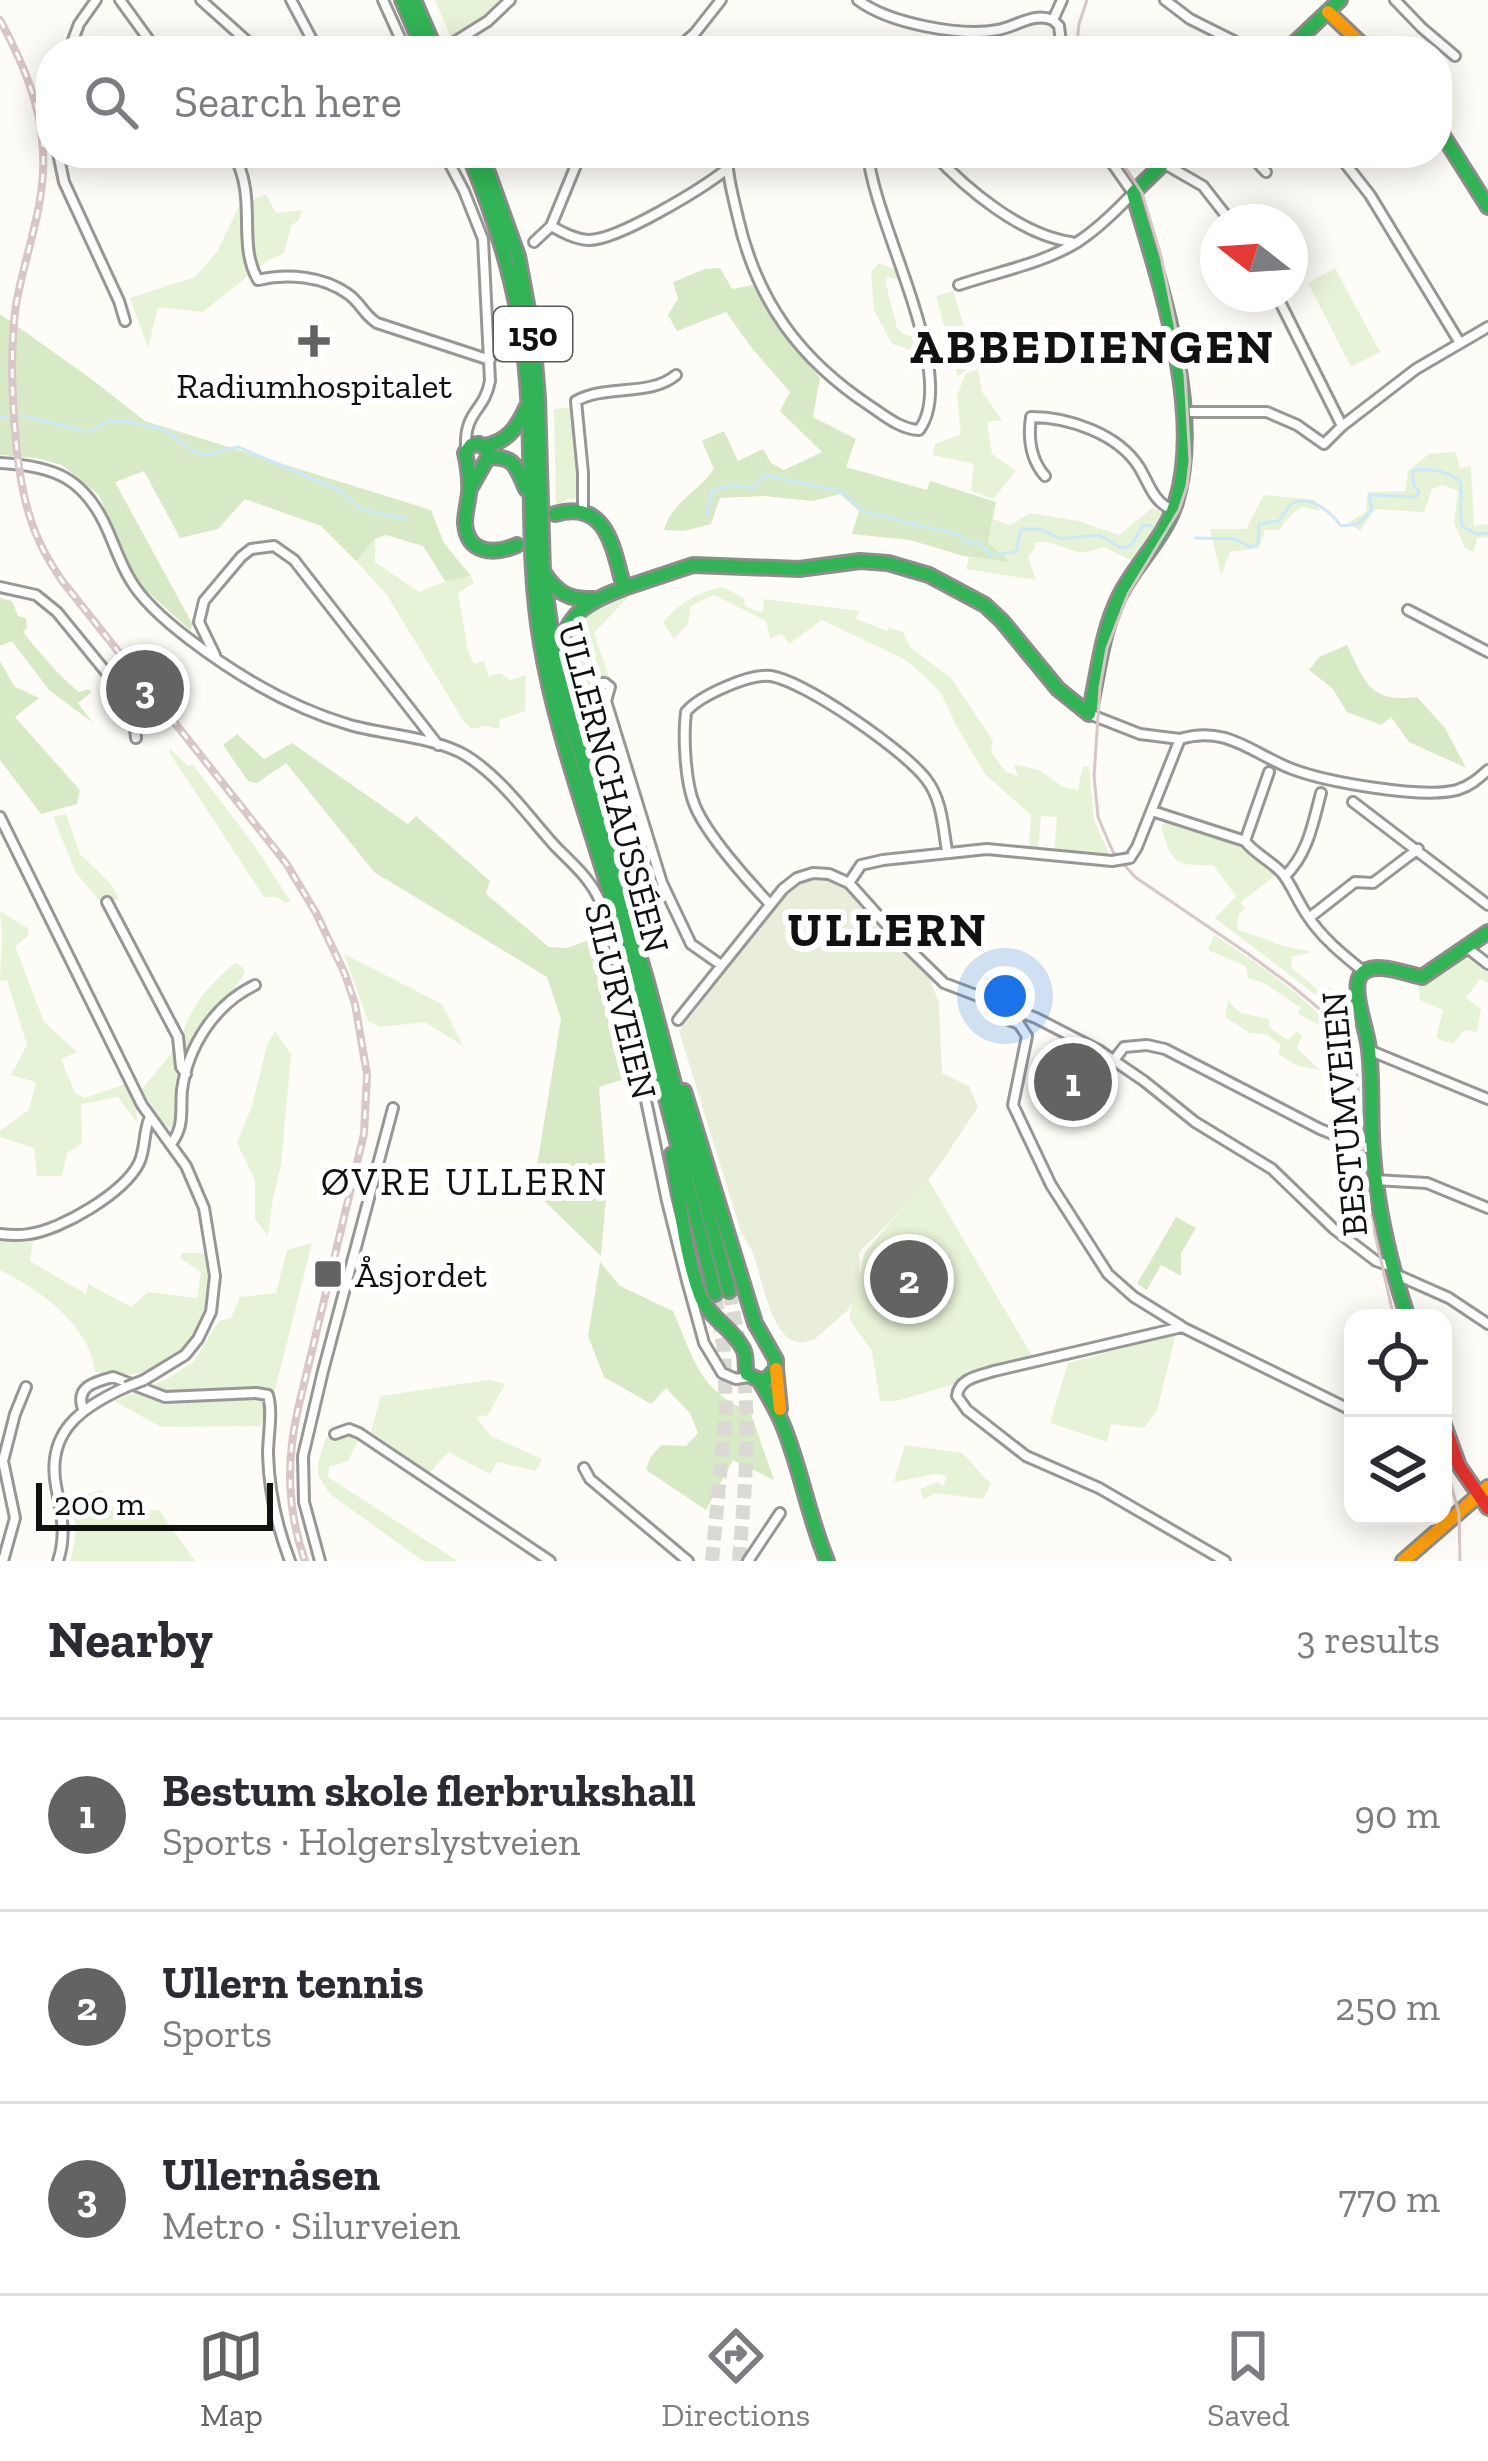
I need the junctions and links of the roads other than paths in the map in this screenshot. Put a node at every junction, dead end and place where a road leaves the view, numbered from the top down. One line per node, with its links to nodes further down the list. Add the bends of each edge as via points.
1 (96, 0): 17 (street)
2 (120, 0): 18 (street)
3 (201, 0): 19 (street)
4 (291, 0): 20 (street)
5 (383, 0): 21 (street)
6 (402, 0): 22 (main road)
7 (414, 0): 23 (main road)
8 (510, 0): 24 (street)
9 (722, 0): 25 (street)
10 (858, 0): 16 (street, via 962,32)
11 (1062, 0): 16 (street)
12 (1165, 0): 27 (street)
13 (1340, 0): 15 (main road)
14 (1395, 0): 30 (street)
15 (1328, 13): 28 (main road); 29 (main road)
16 (1053, 20): 26 (street)
17 (75, 36)
18 (146, 36)
19 (241, 36)
20 (310, 36)
21 (399, 36)
22 (418, 36)
23 (433, 36)
24 (463, 36)
25 (691, 36)
26 (1060, 36)
27 (1224, 36)
28 (1303, 36)
29 (1353, 36)
30 (1431, 36)
31 (1452, 53): 32 (street)
32 (1455, 56)
33 (1452, 150): 51 (main road)
34 (61, 168): 57 (street)
35 (240, 168): 60 (street, via 258,280 292,275 336,287 377,322)
36 (453, 168): 60 (street, via 482,233)
37 (476, 168): 62 (main road, ULLERNCHAUSSÉEN / 150, via 507,256)
38 (487, 168): 73 (main road, ULLERNCHAUSSÉEN / 150, via 532,327)
39 (575, 168): 52 (street)
40 (871, 168): 47 (street, via 920,320 931,397 919,430 901,427 839,386 788,331 746,252)
41 (947, 168): 54 (street, via 1027,227)
42 (1116, 168): 49 (street)
43 (1159, 168): 49 (main road)
44 (1181, 168): 50 (street)
45 (1262, 168): 48 (street)
46 (1352, 168): 59 (street)
47 (727, 169): 52 (street, via 603,238 575,238)
48 (1266, 172)
49 (1133, 193): 54 (street); 63 (main road, via 1172,338)
50 (1217, 204)
51 (1488, 207)
52 (551, 226): 53 (street)
53 (534, 242)
54 (1078, 242): 55 (street)
55 (959, 285)
56 (1285, 312): 64 (street)
57 (124, 321)
58 (1488, 328): 59 (street)
59 (1461, 343): 64 (street)
60 (490, 360): 65 (street, via 488,393 468,424)
61 (676, 375): 69 (street, via 664,385 576,400)
62 (527, 403): 65 (main road, 150, via 508,437); 68 (main road, ULLERNCHAUSSÉEN / 150)
63 (1181, 412): 64 (street, via 1267,412 1324,444); 70 (main road, via 1184,474)
64 (1342, 425)
65 (477, 455): 68 (main road, via 514,462); 72 (main road, 150, via 466,528 475,545 496,553)
66 (0, 464): 79 (street, SILURVEIEN, via 44,468 82,490 139,592)
67 (1045, 476): 70 (street, via 1033,457 1031,417 1061,419 1117,445 1160,505)
68 (529, 500): 113 (main road, ULLERNCHAUSSÉEN / 150, via 548,683)
69 (583, 509): 71 (main road); 75 (main road, via 605,531)
70 (1173, 510): 82 (main road, via 1118,601)
71 (555, 514)
72 (517, 545)
73 (542, 570): 76 (main road, via 563,596); 80 (main road, ULLERNCHAUSSÉEN / 150)
74 (0, 587): 83 (street, via 36,595 56,612 128,699)
75 (624, 588): 76 (main road); 82 (main road, via 700,564 799,569 860,561 908,569 985,605)
76 (593, 599): 80 (main road, via 568,620)
77 (1408, 610): 78 (street)
78 (1488, 652)
79 (219, 661): 85 (street, SILURVEIEN, via 312,711); 85 (street, via 201,628 204,601 241,556 274,546 294,560)
80 (554, 661): 107 (main road, ULLERNCHAUSSÉEN / 150)
81 (606, 701): 104 (street, via 662,884 692,944)
82 (1090, 714): 84 (street)
83 (136, 738)
84 (1180, 739): 86 (street, via 1222,735 1300,772 1385,788 1453,791); 90 (street)
85 (440, 746): 127 (street, SILURVEIEN, via 466,756 504,789 604,908 672,1221 700,1334)
86 (1488, 770)
87 (1269, 772): 92 (street)
88 (1322, 793): 95 (street, via 1305,848)
89 (1353, 802): 93 (street)
90 (1152, 811): 92 (street); 94 (street, bridge, via 1130,858)
91 (0, 817): 116 (street)
92 (1244, 841): 95 (street)
93 (1418, 849): 99 (street); 100 (street)
94 (947, 851): 96 (street, via 861,865); 98 (street, via 940,808 923,775 802,687 751,677 686,712 690,791 701,819)
95 (1285, 876): 100 (street)
96 (849, 883): 98 (street, via 813,873); 108 (street, via 944,983)
97 (107, 902): 112 (street, via 178,1037)
98 (770, 904): 104 (street)
99 (1488, 905)
100 (1309, 918): 105 (street)
101 (1488, 932): 102 (main road, BESTUMVEIEN)
102 (1466, 947): 103 (street); 105 (main road, BESTUMVEIEN, via 1422,977)
103 (1488, 964)
104 (721, 965): 109 (street)
105 (1363, 971): 110 (main road, BESTUMVEIEN, via 1357,987)
106 (255, 986): 112 (street, via 215,1015)
107 (652, 1001): 113 (main road, ULLERNCHAUSSÉEN / 150, via 722,1293); 126 (main road)
108 (998, 1004): 111 (street); 125 (street, via 999,1016 1027,1036 1013,1105 1051,1185 1111,1277)
109 (678, 1020)
110 (1369, 1051): 114 (street); 118 (main road, BESTUMVEIEN)
111 (1114, 1060): 118 (street, via 1124,1047 1165,1049); 122 (street, via 1272,1169)
112 (186, 1074): 117 (street, via 182,1124)
113 (664, 1094): 128 (main road, via 696,1284 707,1310 736,1338)
114 (1488, 1099)
115 (393, 1108): 147 (street, via 303,1456 304,1502)
116 (150, 1117): 117 (street); 121 (street, via 138,1164 111,1192 43,1231)
117 (171, 1144): 133 (street, bridge, via 204,1208 215,1276 208,1321 176,1362)
118 (1372, 1150): 119 (main road, BESTUMVEIEN)
119 (1375, 1180): 120 (street, via 1427,1183); 122 (main road, BESTUMVEIEN)
120 (1488, 1208)
121 (0, 1234)
122 (1392, 1270): 123 (main road, BESTUMVEIEN); 124 (street)
123 (1405, 1309)
124 (1488, 1324)
125 (1182, 1327): 132 (street); 151 (street, via 994,1371 956,1392 1026,1456)
126 (768, 1349): 128 (main road); 129 (main road)
127 (716, 1362): 128 (street); 130 (street, via 731,1378)
128 (739, 1362): 130 (main road)
129 (776, 1369): 130 (main road); 134 (main road)
130 (754, 1379): 134 (main road)
131 (26, 1387): 144 (street, via 3,1461 15,1519)
132 (1344, 1407)
133 (82, 1409): 145 (street, via 54,1468 64,1532); 146 (street, via 85,1388 116,1377 165,1397 266,1394 273,1498)
134 (782, 1422): 143 (main road)
135 (335, 1434): 148 (street, via 359,1432)
136 (1452, 1448): 138 (main road)
137 (584, 1468): 149 (street)
138 (1484, 1491): 139 (main road); 140 (main road)
139 (1488, 1508)
140 (1452, 1512)
141 (780, 1513): 150 (street)
142 (1437, 1525): 152 (main road)
143 (825, 1554)
144 (3, 1561)
145 (58, 1561)
146 (290, 1561)
147 (320, 1561)
148 (550, 1561)
149 (688, 1561)
150 (748, 1561)
151 (1225, 1561)
152 (1403, 1561)

